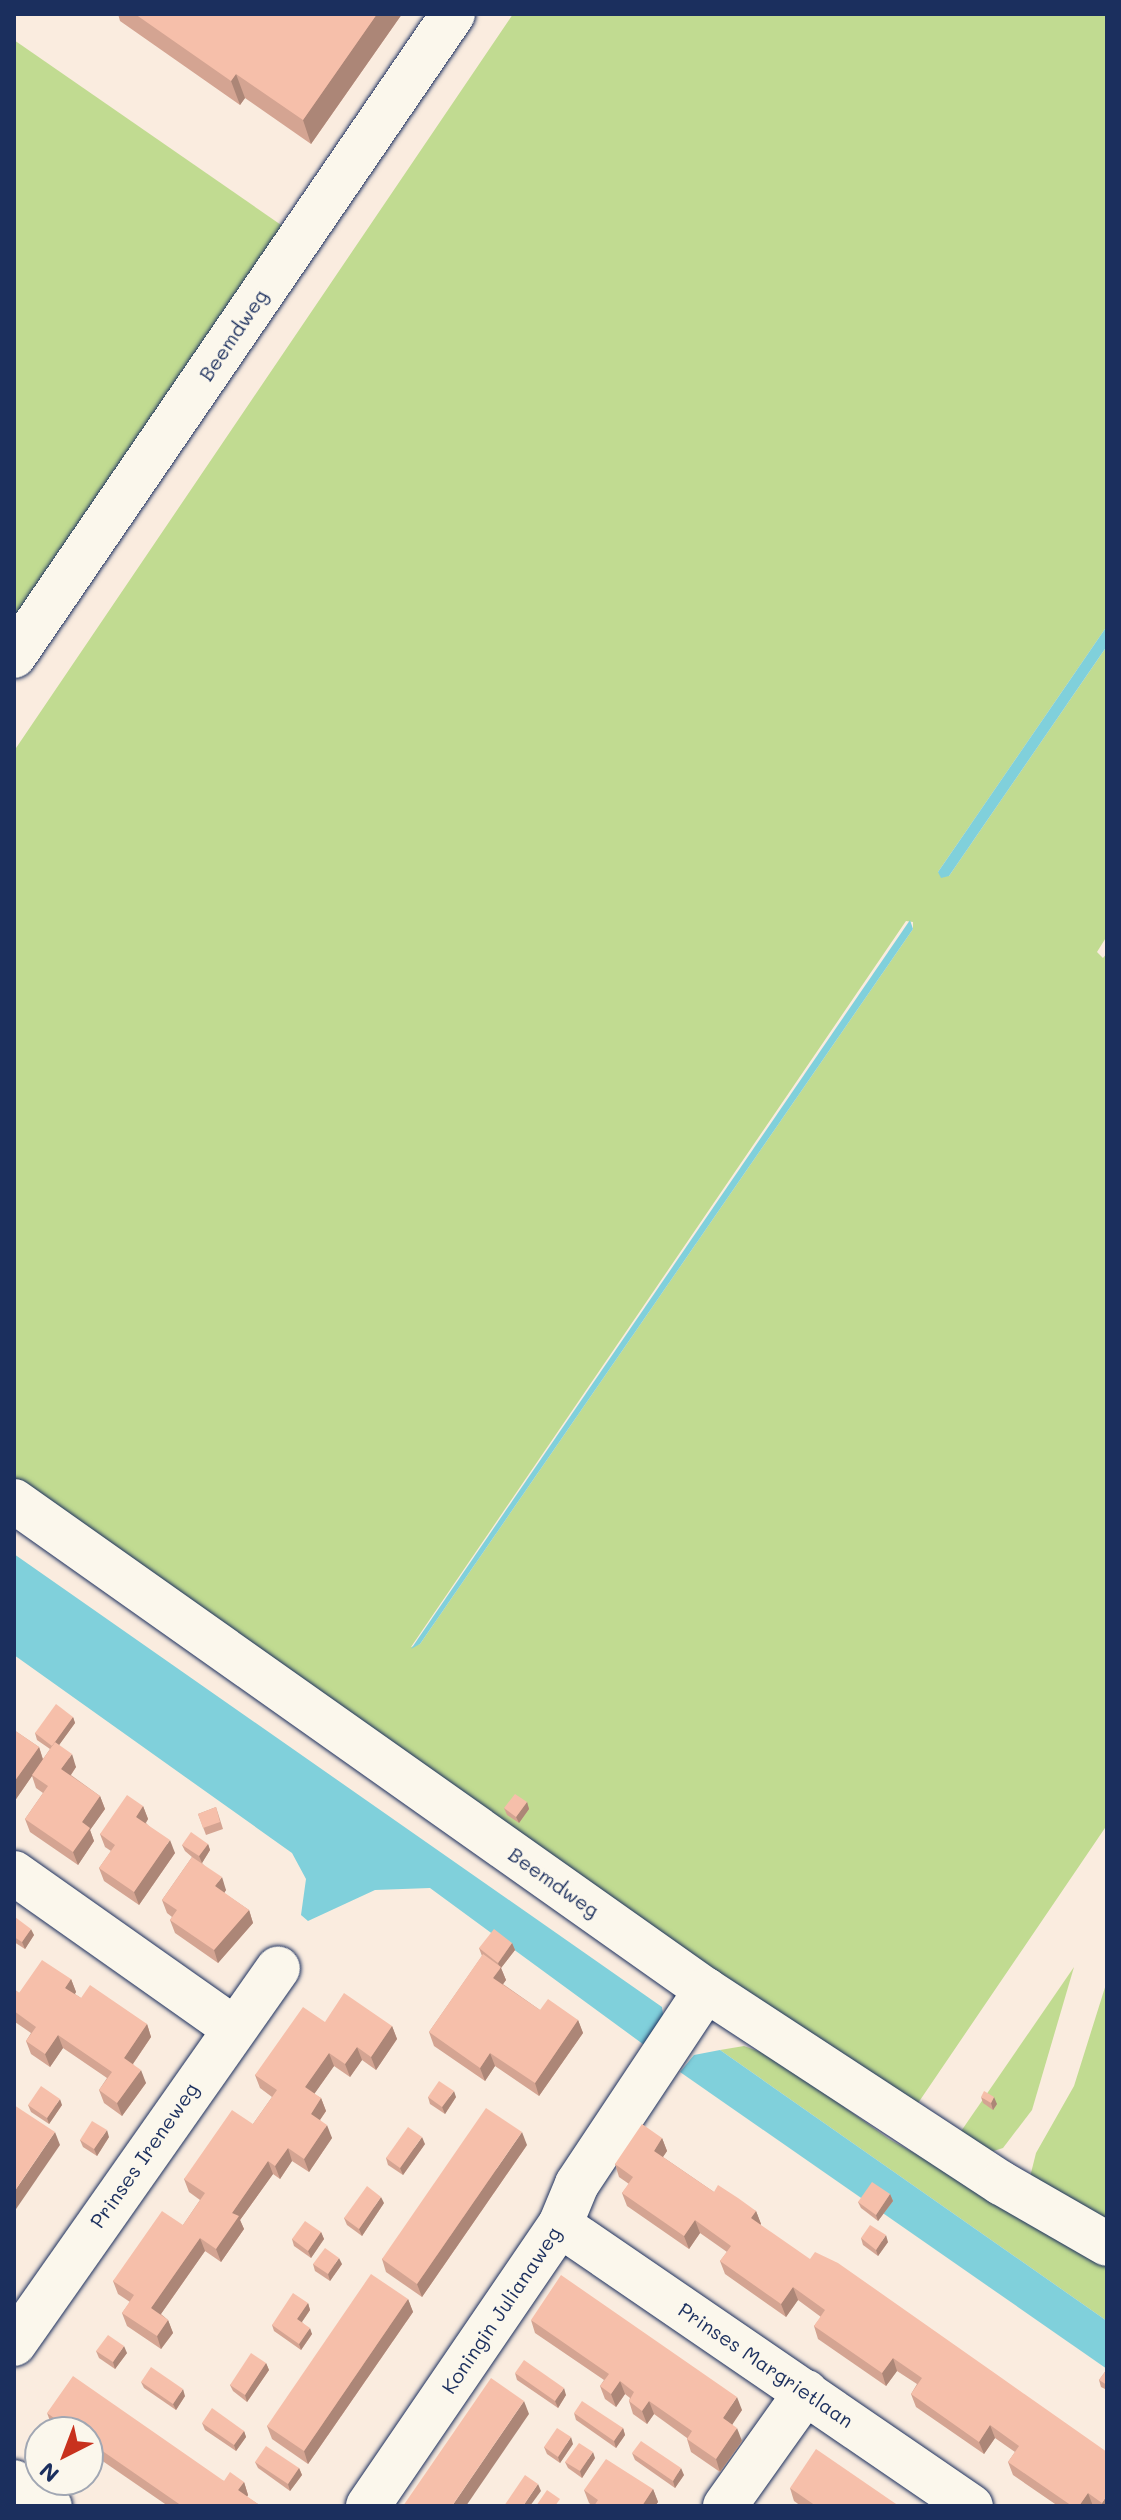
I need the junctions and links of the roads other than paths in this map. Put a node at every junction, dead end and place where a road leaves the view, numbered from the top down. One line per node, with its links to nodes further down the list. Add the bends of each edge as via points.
1 (453, 14): 2 (street, Beemdweg)
2 (14, 656)
3 (14, 1501): 6 (street, Beemdweg)
4 (14, 1873): 7 (street)
5 (278, 1968): 7 (street, Prinses Ireneweg)
6 (706, 1990): 8 (street, Koningin Julianaweg, via 577,2184); 9 (street, Beemdweg, via 1001,2183)
7 (232, 2027): 10 (street, Prinses Ireneweg)
8 (560, 2225): 11 (street, Prinses Margrietlaan); 14 (street, Koningin Julianaweg)
9 (1107, 2244)
10 (14, 2344)
11 (806, 2392): 15 (street); 16 (street, Prinses Margrietlaan)
12 (14, 2482): 13 (street)
13 (50, 2506)
14 (368, 2506)
15 (725, 2506)
16 (971, 2506)

